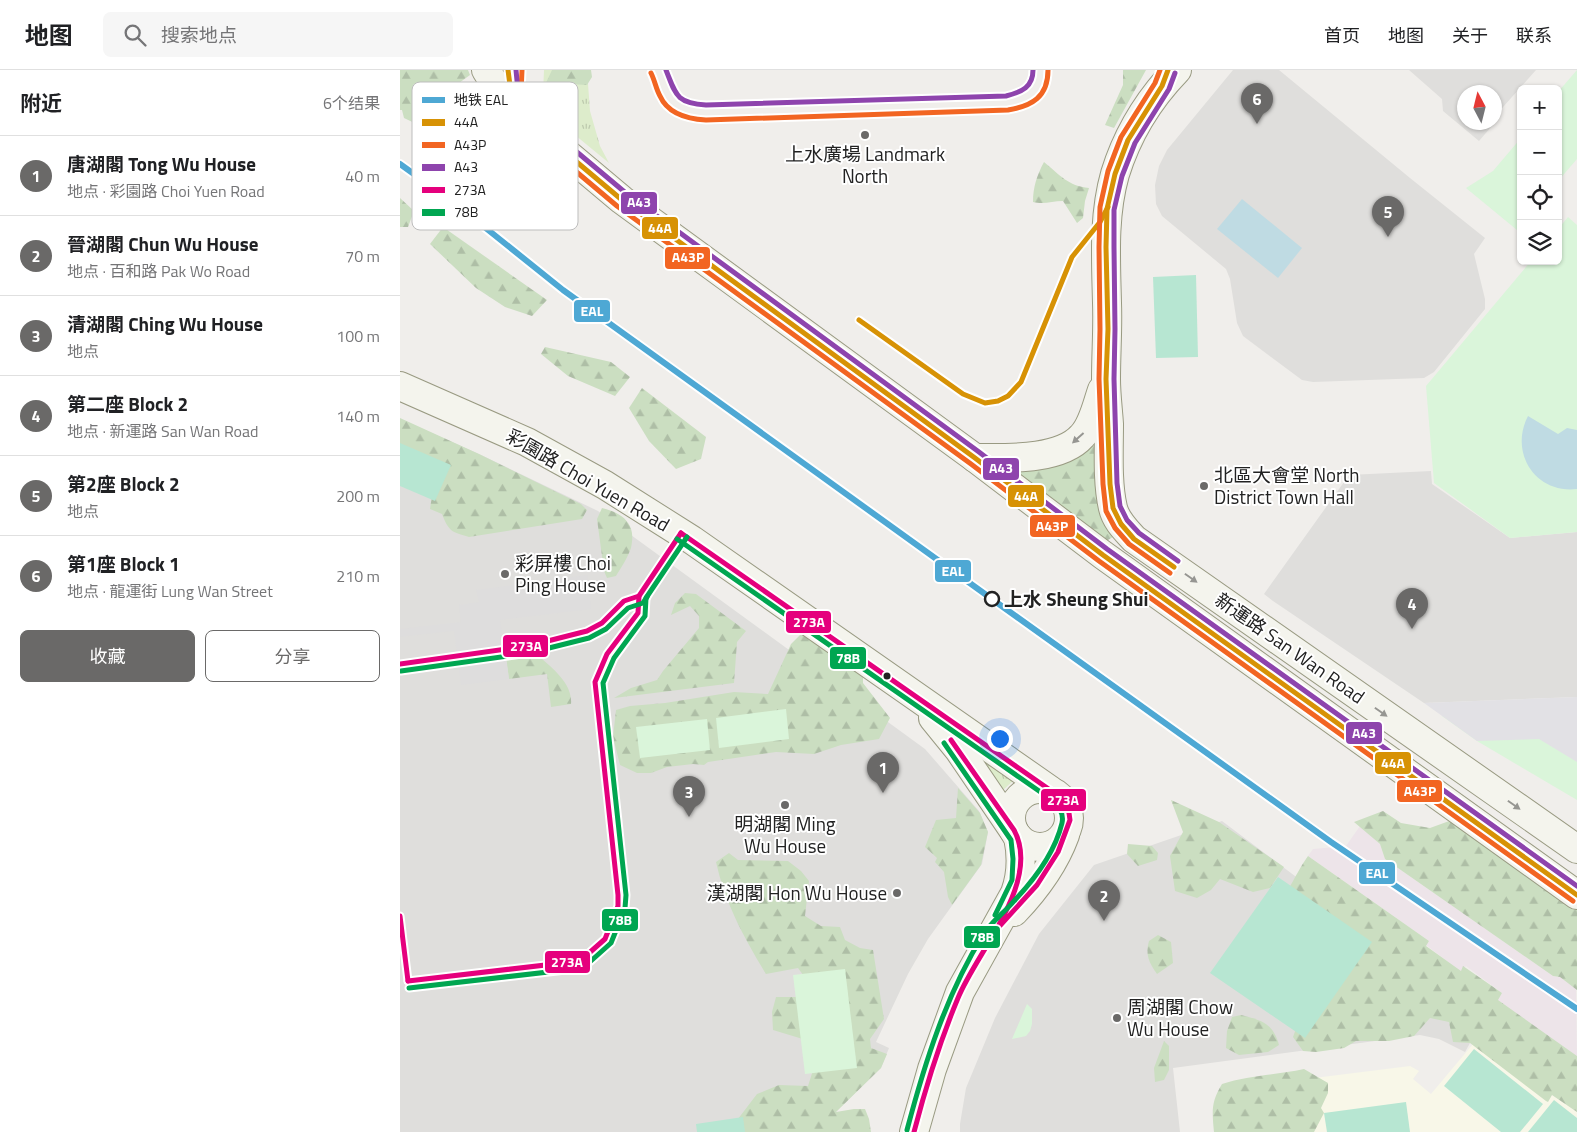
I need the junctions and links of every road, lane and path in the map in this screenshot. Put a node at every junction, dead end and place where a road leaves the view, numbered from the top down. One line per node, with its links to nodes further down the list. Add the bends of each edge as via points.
1 (486, 70): 3 (street, 新運路 San Wan Road)
2 (1169, 75): 5 (street, via 1128,140 1115,174 1108,209 1106,247)
3 (493, 82)
4 (578, 163): 7 (street, 新運路 San Wan Road, via 622,200)
5 (1106, 379): 7 (street, one-way to 7, via 1089,426 1072,444 1039,456); 12 (street, 新運路 San Wan Road, one-way to 12, via 1113,508 1120,524 1134,539)
6 (400, 386): 8 (street, 彩園路 Choi Yuen Road, via 527,442 605,485 692,540)
7 (975, 458): 13 (street, 新運路 San Wan Road, via 1103,555)
8 (914, 696): 9 (street, 彩園路 Choi Yuen Road); 10 (street, 彩園路 Choi Yuen Road, via 959,750)
9 (1050, 790): 10 (street, via 1028,791 1016,801 1011,816); 11 (street, via 1063,799 1070,813)
10 (1016, 834): 11 (street, via 1031,846 1046,847); 14 (street, via 1021,859 1019,882)
11 (1065, 835): 14 (street, via 1038,885)
12 (1577, 849)
13 (1577, 895)
14 (996, 930): 15 (street, via 960,992 932,1069)
15 (914, 1132)

